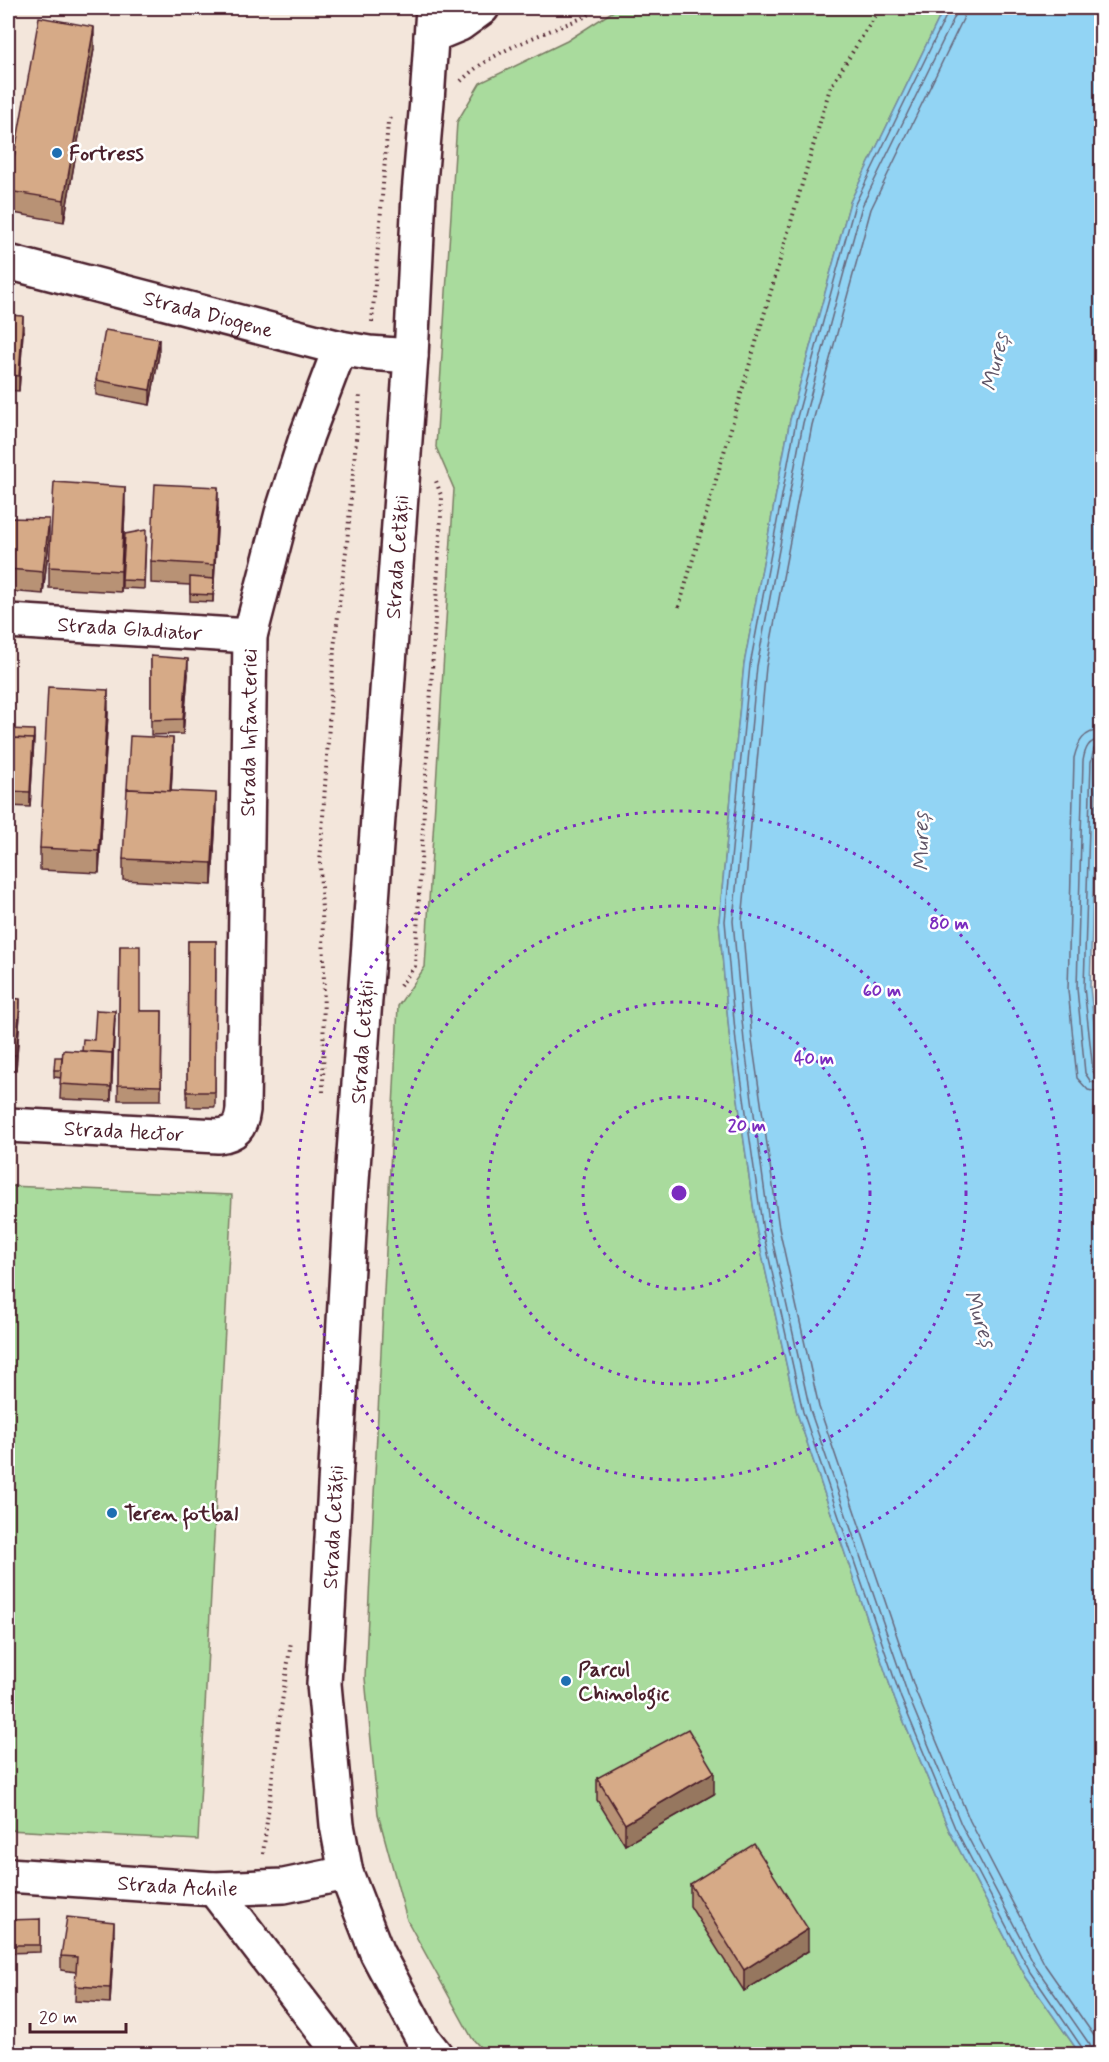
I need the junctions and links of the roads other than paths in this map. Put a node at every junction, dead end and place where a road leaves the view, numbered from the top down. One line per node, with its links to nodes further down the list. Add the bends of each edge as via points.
1 (482, 8): 2 (street, via 460,24)
2 (428, 18): 5 (street, Strada Cetății)
3 (8, 262): 4 (street, Strada Diogene)
4 (340, 348): 5 (street, Strada Diogene); 7 (street, Strada Infanteriei, via 282,513)
5 (411, 356): 10 (street, Strada Cetății, via 352,1183 324,1684 337,1825)
6 (8, 621): 7 (street, Strada Gladiator)
7 (250, 636): 9 (street, Strada Infanteriei, via 243,1110)
8 (8, 1125): 9 (street, Strada Hector, via 218,1136)
9 (237, 1129)
10 (346, 1873): 12 (street, Strada Achile, via 284,1886); 14 (street, Strada Cetății, via 377,1953)
11 (8, 1875): 12 (street, Strada Achile)
12 (214, 1889): 13 (street)
13 (341, 2055)
14 (435, 2055)

